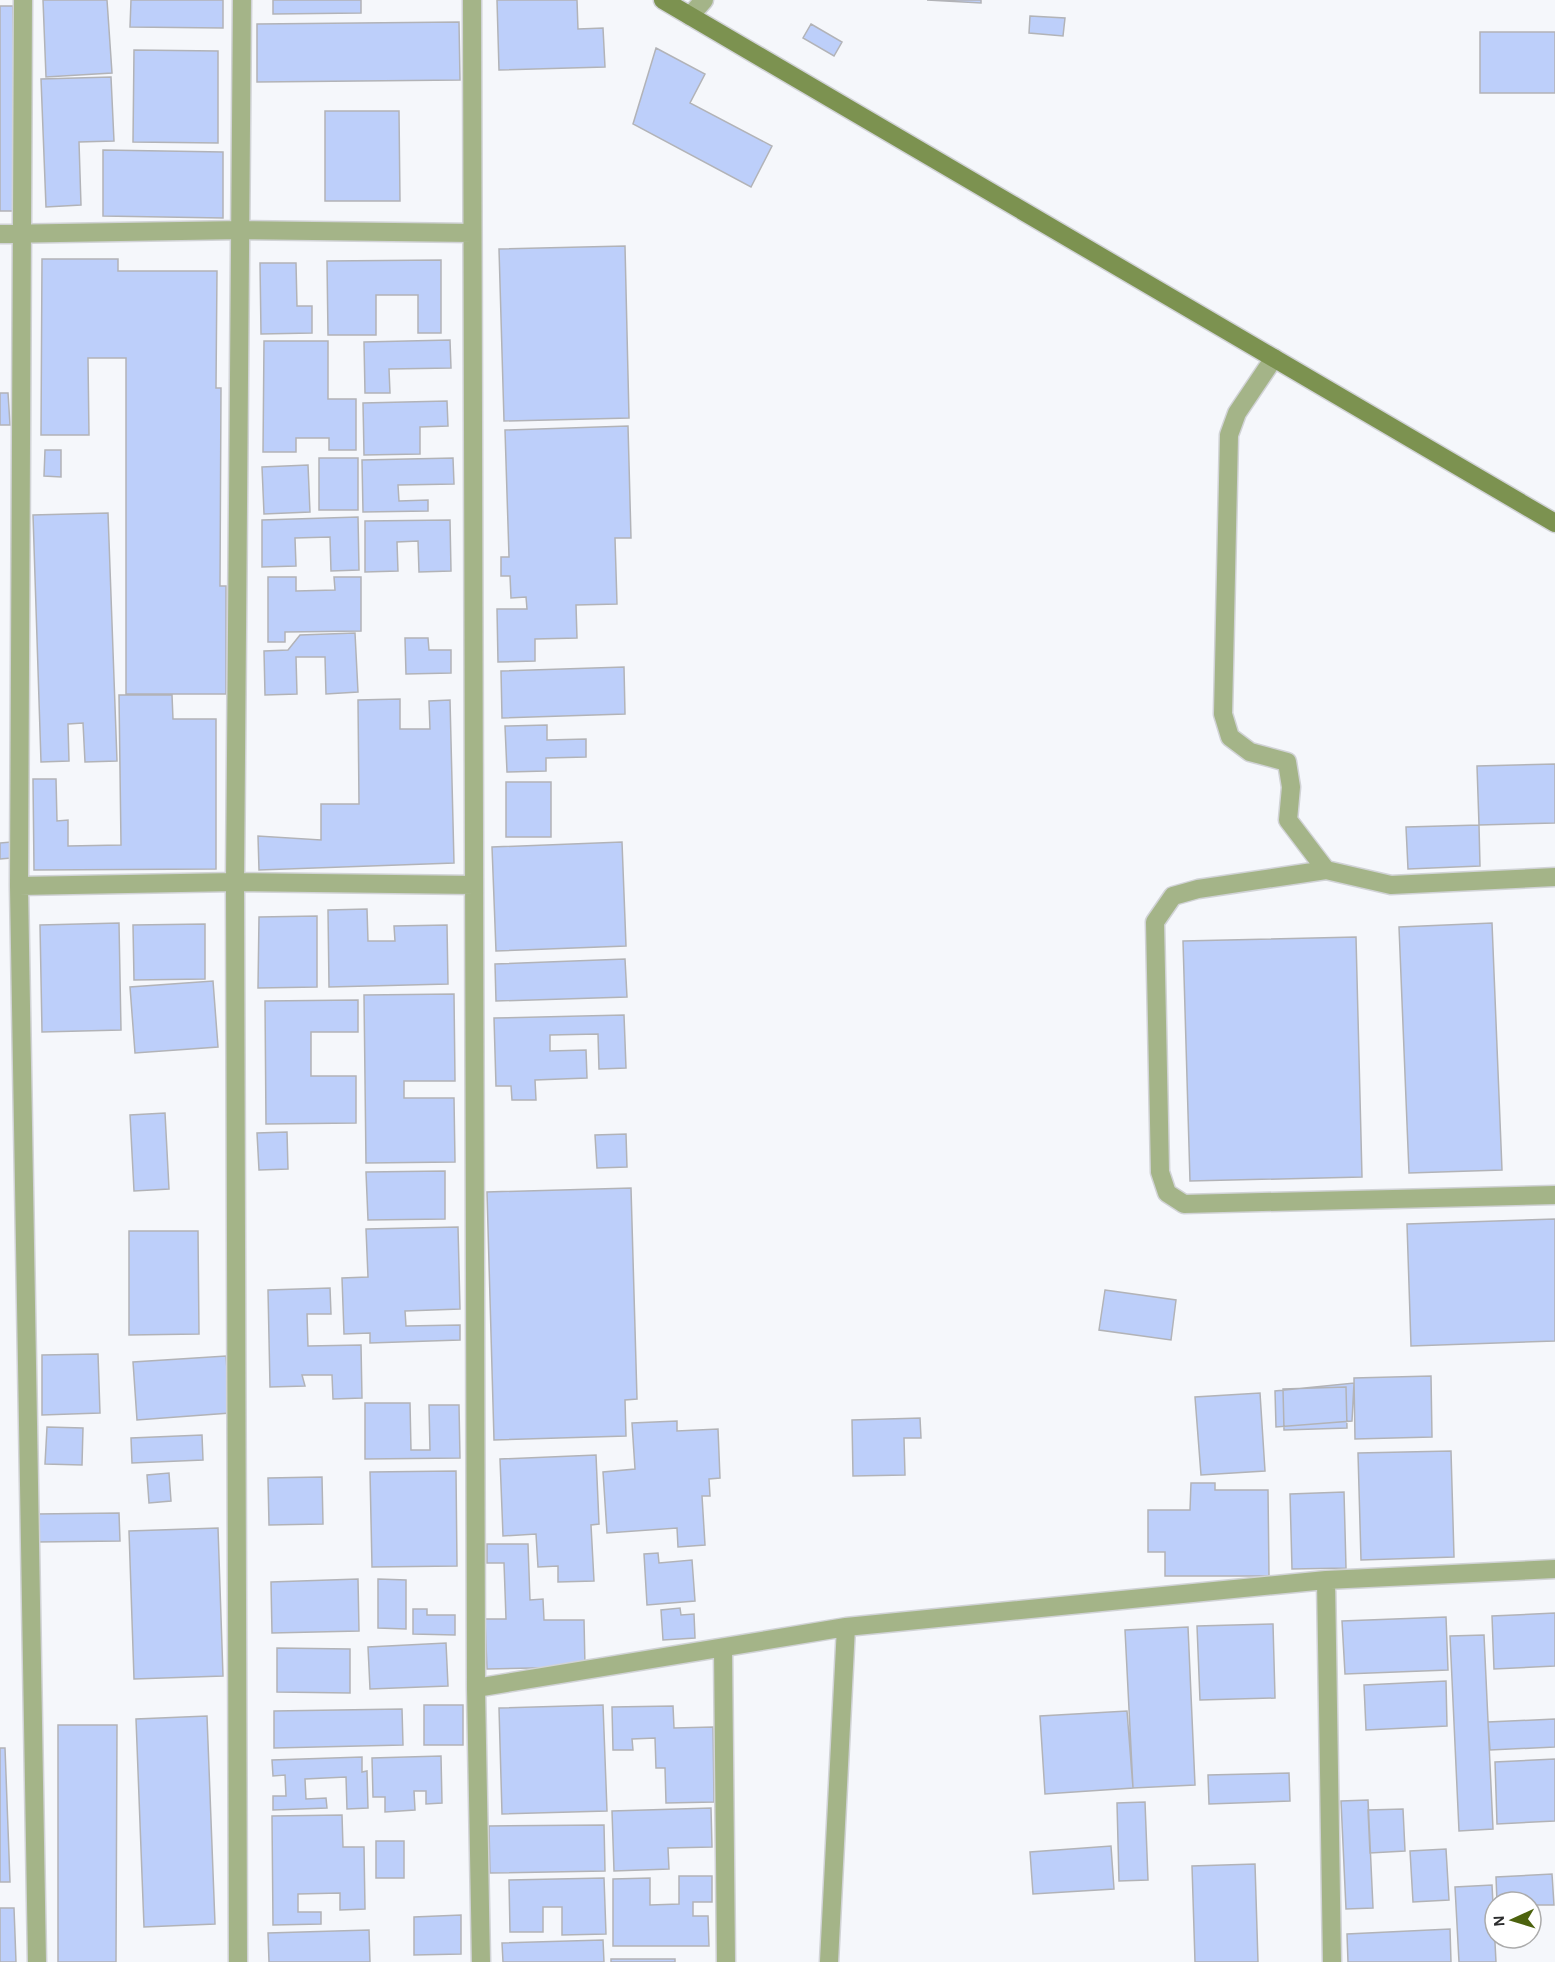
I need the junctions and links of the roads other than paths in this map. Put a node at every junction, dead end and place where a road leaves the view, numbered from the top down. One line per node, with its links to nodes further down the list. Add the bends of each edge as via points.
1 (23, 0): 10 (street)
2 (242, 0): 7 (street)
3 (472, 0): 8 (street)
4 (663, 0): 6 (street)
5 (704, 0): 6 (street)
6 (690, 16): 11 (street)
7 (241, 230): 8 (street); 10 (street); 15 (street)
8 (472, 233): 16 (street)
9 (0, 234): 10 (street)
10 (22, 234): 17 (street)
11 (1274, 358): 12 (street); 13 (street, via 1237,412 1229,435 1223,714 1230,737 1250,752 1287,762 1291,787 1288,820)
12 (1555, 523)
13 (1326, 870): 14 (street, via 1390,885); 18 (street, via 1173,896 1155,922 1160,1172 1167,1192 1184,1204)
14 (1555, 877)
15 (235, 882): 16 (street); 17 (street); 25 (street)
16 (474, 885): 23 (street)
17 (19, 886): 24 (street)
18 (1555, 1195)
19 (1555, 1569): 20 (street)
20 (1326, 1580): 21 (street); 29 (street)
21 (846, 1627): 22 (street); 28 (street)
22 (723, 1648): 23 (street); 27 (street)
23 (476, 1688): 26 (street)
24 (36, 1962)
25 (238, 1962)
26 (481, 1962)
27 (726, 1962)
28 (830, 1962)
29 (1332, 1962)

